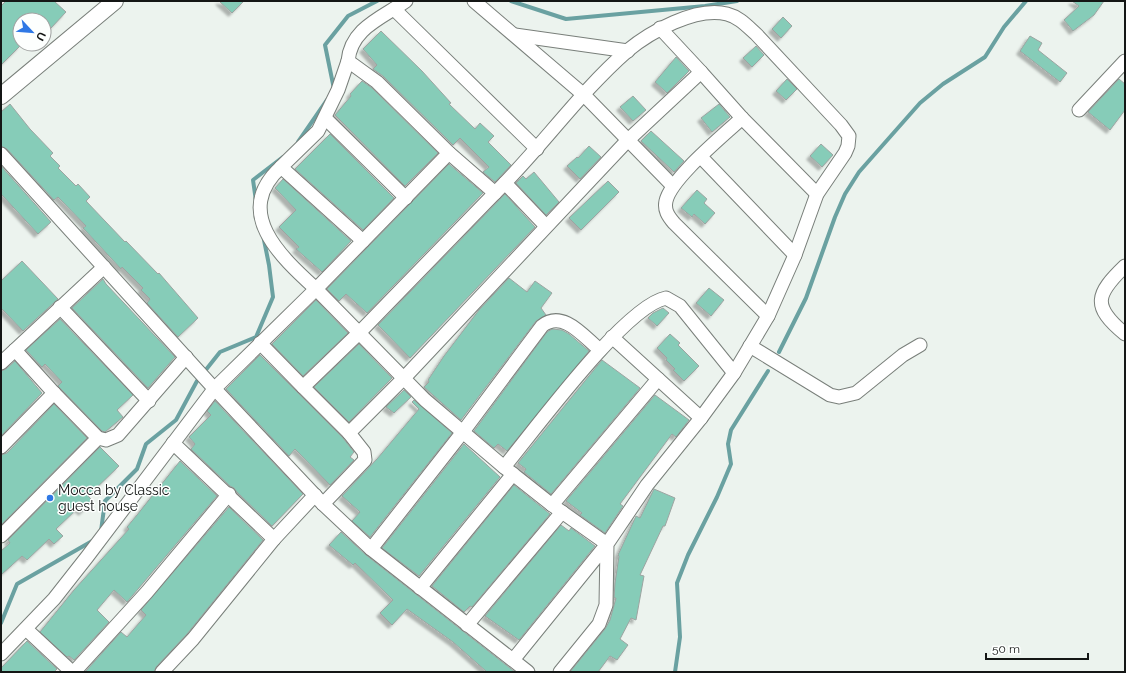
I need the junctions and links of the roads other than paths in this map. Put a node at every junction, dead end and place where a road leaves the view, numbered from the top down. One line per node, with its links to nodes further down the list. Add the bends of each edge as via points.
1 (116, 1): 12 (street)
2 (406, 1): 4 (street)
3 (474, 1): 6 (street)
4 (394, 9): 8 (street, via 358,34 349,51); 17 (street)
5 (660, 28): 7 (street); 10 (street); 25 (street, via 690,17 717,12 736,17 756,34 849,136 845,153)
6 (514, 35): 7 (street); 11 (street)
7 (628, 51): 11 (street)
8 (348, 61): 14 (street); 18 (street, via 377,82)
9 (1125, 61): 13 (street)
10 (701, 72): 15 (street); 16 (street)
11 (584, 95): 16 (street); 17 (street)
12 (1, 96)
13 (1079, 110)
14 (325, 118): 21 (street, via 318,131); 26 (street)
15 (742, 118): 20 (street); 25 (street)
16 (627, 141): 23 (street); 27 (street)
17 (538, 149): 22 (street)
18 (450, 153): 24 (street); 26 (street)
19 (1, 154): 31 (street)
20 (701, 157): 23 (street); 29 (street)
21 (281, 167): 28 (street); 32 (street, via 270,178 261,194 262,221 269,237 283,256)
22 (505, 183): 24 (street); 27 (street)
23 (672, 186): 34 (street, via 666,201 668,216)
24 (495, 193): 35 (street)
25 (817, 194): 29 (street)
26 (406, 198): 28 (street)
27 (546, 226): 46 (street)
28 (363, 241): 32 (street)
29 (795, 255): 34 (street)
30 (1125, 266): 36 (street, via 1105,286 1101,298 1106,315 1114,326)
31 (104, 267): 33 (street); 43 (street)
32 (316, 289): 35 (street); 38 (street)
33 (60, 307): 41 (street); 51 (street)
34 (768, 316): 40 (street)
35 (359, 333): 46 (street); 49 (street)
36 (1125, 334)
37 (612, 338): 42 (street); 45 (street, via 650,304 666,298 680,306); 47 (street)
38 (260, 343): 48 (street); 49 (street)
39 (920, 345): 40 (street, via 903,355 856,393 839,397)
40 (750, 346): 45 (street)
41 (15, 350): 44 (street); 50 (street)
42 (600, 350): 54 (street, via 570,325 554,319 548,321); 58 (street)
43 (188, 360): 48 (street); 51 (street)
44 (1, 363)
45 (734, 373): 52 (street)
46 (404, 378): 53 (street); 54 (street)
47 (658, 379): 52 (street); 61 (street)
48 (213, 387): 56 (street); 60 (street)
49 (303, 387): 53 (street)
50 (54, 393): 55 (street); 57 (street)
51 (149, 401): 55 (street, via 118,434 106,440)
52 (702, 418): 64 (street, via 647,485)
53 (349, 433): 60 (street, via 364,452 365,460)
54 (462, 433): 58 (street); 65 (street)
55 (98, 438): 62 (street)
56 (174, 443): 59 (street); 68 (street, via 87,557)
57 (1, 447)
58 (509, 471): 61 (street); 66 (street)
59 (229, 494): 63 (street); 71 (street, via 147,592)
60 (319, 500): 63 (street); 65 (street)
61 (557, 509): 64 (street); 67 (street)
62 (1, 536)
63 (274, 538): 72 (street, via 193,640)
64 (606, 544): 70 (street); 74 (street, via 606,605 602,617)
65 (371, 549): 66 (street)
66 (420, 588): 67 (street)
67 (467, 625): 70 (street)
68 (26, 629): 69 (street); 71 (street)
69 (1, 654)
70 (513, 660): 73 (street)
71 (73, 672)
72 (162, 672)
73 (528, 672)
74 (560, 672)

